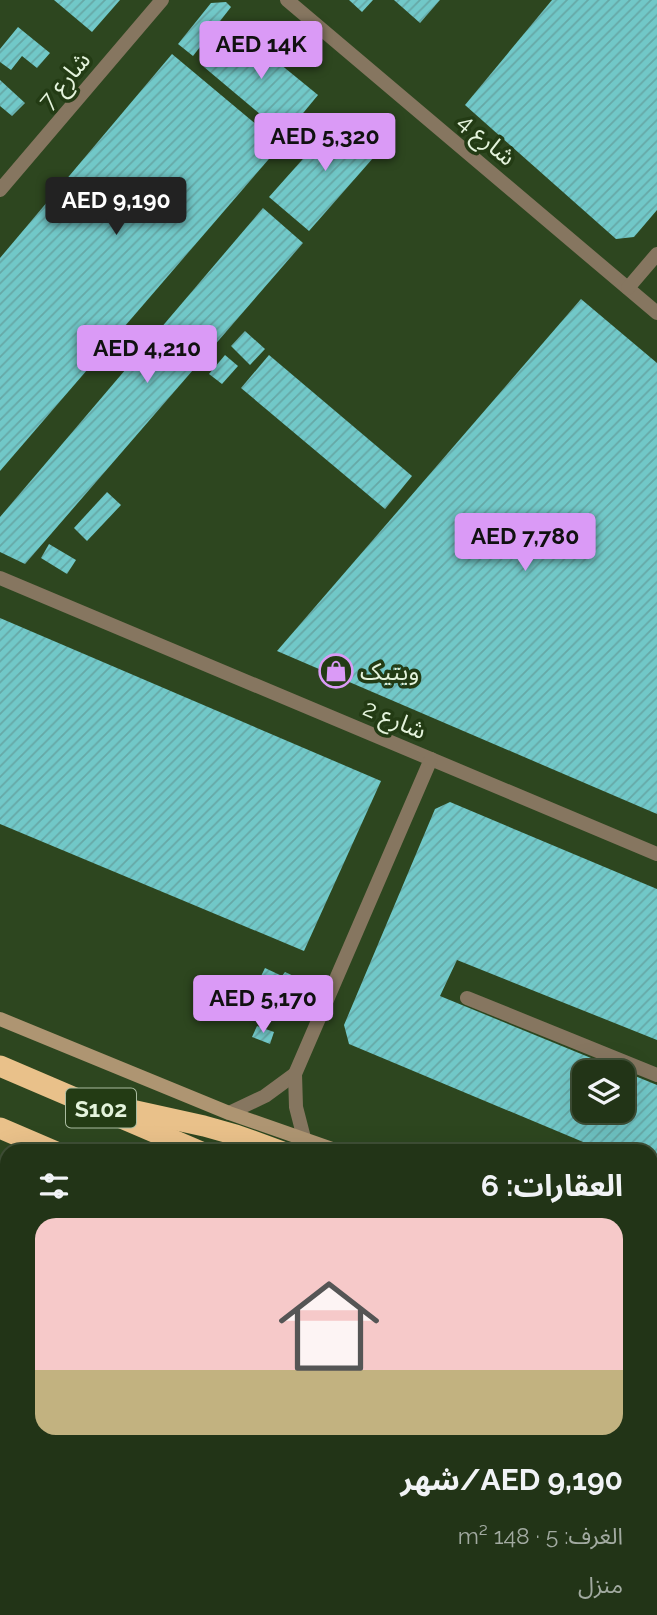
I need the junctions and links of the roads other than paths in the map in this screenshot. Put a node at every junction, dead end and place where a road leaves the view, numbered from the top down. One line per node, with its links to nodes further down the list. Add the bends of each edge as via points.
1 (162, 0): 3 (street, شارع 7)
2 (287, 0): 5 (street, شارع 4)
3 (0, 190)
4 (657, 254): 5 (street)
5 (628, 288): 6 (street, شارع 4)
6 (657, 313)
7 (0, 578): 8 (street, شارع 2)
8 (431, 759): 9 (street, شارع 2); 13 (street)
9 (657, 854)
10 (467, 998): 14 (street)
11 (0, 1019): 16 (street)
12 (0, 1066): 15 (highway, S102)
13 (295, 1074): 16 (street, via 265,1096); 18 (street, via 296,1107)
14 (657, 1075)
15 (90, 1104): 20 (highway, S102); 21 (highway, via 204,1126)
16 (229, 1113): 18 (street)
17 (0, 1128): 19 (highway, S102)
18 (304, 1138): 22 (street)
19 (37, 1144)
20 (182, 1144)
21 (261, 1144)
22 (320, 1144)

